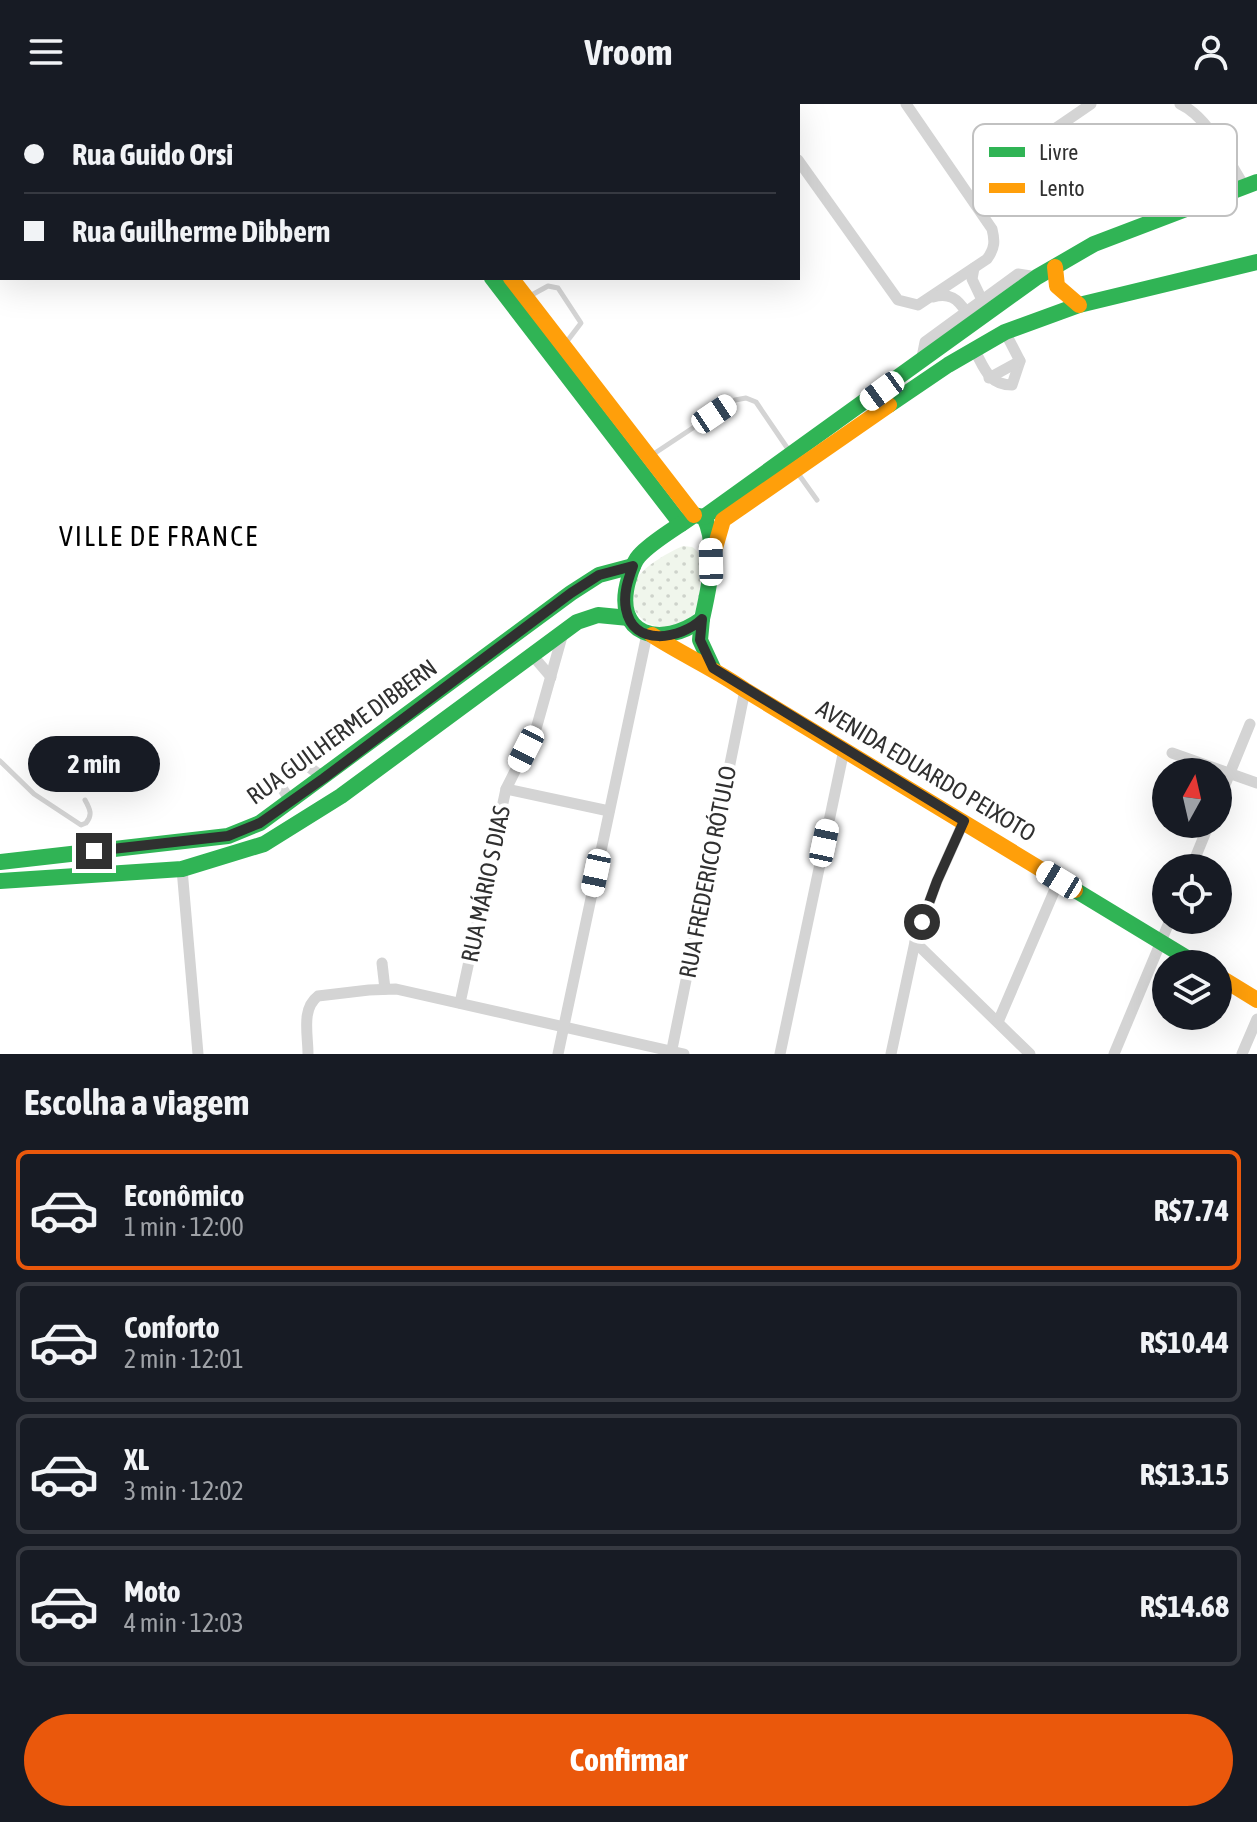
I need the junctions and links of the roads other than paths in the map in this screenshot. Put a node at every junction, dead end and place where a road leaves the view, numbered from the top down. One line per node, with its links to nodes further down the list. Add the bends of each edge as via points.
1 (906, 104): 9 (street)
2 (1091, 104): 4 (street)
3 (1180, 104): 5 (street)
4 (1062, 124)
5 (1204, 124)
6 (800, 163): 18 (street, via 898,300 918,305)
7 (1237, 167): 8 (street)
8 (1251, 185)
9 (973, 201)
10 (983, 216): 14 (street, via 995,241 993,251)
11 (1166, 216): 13 (main road, via 1094,244)
12 (1257, 262): 21 (main road)
13 (1055, 267): 15 (main road); 21 (main road, via 1056,287)
14 (974, 268): 18 (street); 20 (street, via 972,279)
15 (1037, 277): 20 (street, via 1018,274); 23 (main road, via 1048,293); 28 (main road)
16 (494, 280): 33 (main road)
17 (513, 280): 19 (main road)
18 (933, 297): 22 (street, via 958,300)
19 (527, 298): 25 (main road); 25 (lane, via 548,286 558,288 581,323)
20 (982, 300): 22 (street)
21 (1079, 305): 23 (main road)
22 (966, 312): 28 (street, via 925,342)
23 (1043, 316): 24 (main road)
24 (1007, 335): 26 (main road); 27 (street)
25 (564, 346): 30 (main road)
26 (975, 352): 29 (street); 31 (main road)
27 (1020, 361): 29 (street); 29 (street, via 1012,385)
28 (921, 362): 31 (main road)
29 (989, 378)
30 (651, 456): 31 (lane, via 735,400 746,398 756,402); 33 (main road)
31 (794, 463): 32 (lane); 33 (main road); 34 (main road, via 723,520)
32 (817, 500)
33 (693, 519): 34 (main road, via 710,530); 35 (main road, via 638,556)
34 (711, 562): 37 (main road)
35 (633, 566): 36 (main road, via 625,597); 53 (main road, RUA GUILHERME DIBBERN, via 599,575 571,593)
36 (629, 618): 38 (main road, RUA GUILHERME DIBBERN, via 598,615); 39 (main road)
37 (702, 619): 39 (main road, via 680,634); 41 (main road, via 700,640)
38 (563, 633): 40 (main road, RUA GUILHERME DIBBERN); 42 (street, RUA MÁRIO S DIAS)
39 (649, 635): 41 (main road, AVENIDA EDUARDO PEIXOTO); 58 (street)
40 (533, 656): 42 (street); 61 (main road, RUA GUILHERME DIBBERN, via 264,844)
41 (713, 668): 43 (main road, AVENIDA EDUARDO PEIXOTO)
42 (551, 677): 55 (street, RUA MÁRIO S DIAS, via 536,729)
43 (745, 690): 45 (main road, AVENIDA EDUARDO PEIXOTO); 76 (street, RUA FREDERICO RÓTULO)
44 (1250, 724): 50 (street)
45 (844, 750): 59 (main road, AVENIDA EDUARDO PEIXOTO); 81 (street)
46 (1172, 753): 47 (street)
47 (1186, 758)
48 (298, 759): 53 (street)
49 (0, 761): 56 (lane, via 34,794 81,825 90,818)
50 (1232, 766)
51 (1232, 774): 54 (street)
52 (275, 777): 57 (street)
53 (324, 778): 57 (main road, RUA GUILHERME DIBBERN)
54 (1257, 783)
55 (506, 789): 58 (street); 72 (street, RUA MÁRIO S DIAS)
56 (85, 800)
57 (291, 802): 60 (main road, RUA GUILHERME DIBBERN, via 228,836)
58 (609, 811): 75 (street)
59 (964, 821): 62 (main road, AVENIDA EDUARDO PEIXOTO); 65 (street)
60 (0, 862)
61 (182, 869): 63 (main road, RUA GUILHERME DIBBERN); 77 (street)
62 (1059, 880): 66 (main road, AVENIDA EDUARDO PEIXOTO); 74 (street)
63 (0, 881)
64 (1164, 934): 66 (street)
65 (915, 942): 74 (street); 82 (street)
66 (1161, 942): 67 (main road, AVENIDA EDUARDO PEIXOTO); 84 (street)
67 (1174, 950)
68 (382, 963): 70 (street)
69 (1232, 985): 71 (main road)
70 (385, 989): 72 (street); 78 (street, via 318,996 310,1002)
71 (1257, 1000)
72 (460, 1003): 75 (street)
73 (1257, 1019): 85 (street)
74 (998, 1022): 83 (street)
75 (564, 1026): 76 (street); 79 (street)
76 (672, 1053): 80 (street)
77 (198, 1054)
78 (308, 1054)
79 (558, 1054)
80 (684, 1054)
81 (780, 1054)
82 (891, 1054)
83 (1030, 1054)
84 (1114, 1054)
85 (1242, 1054)

